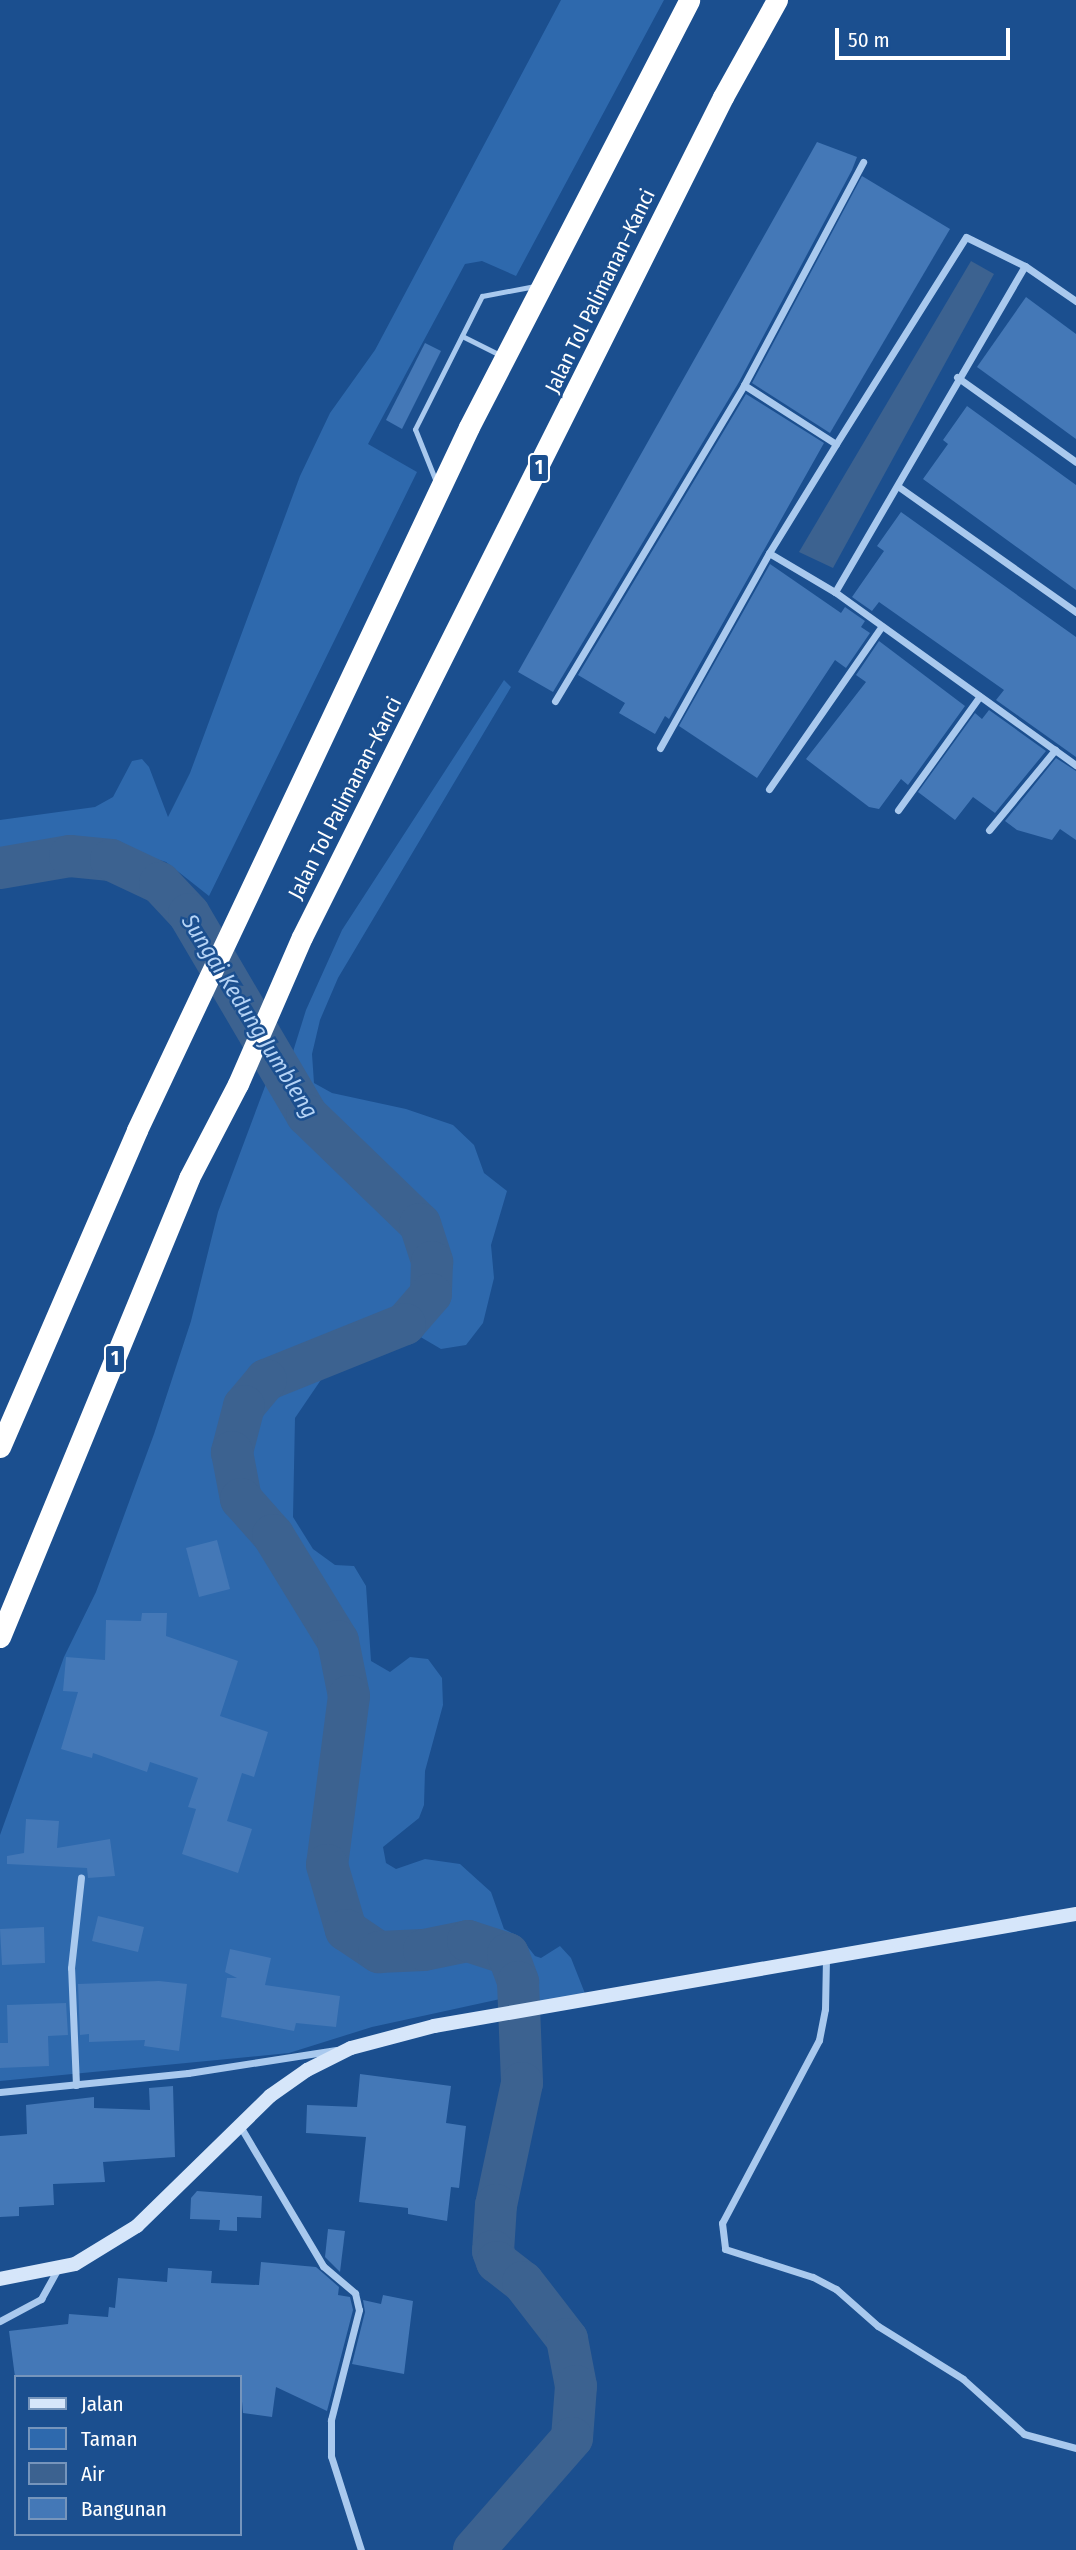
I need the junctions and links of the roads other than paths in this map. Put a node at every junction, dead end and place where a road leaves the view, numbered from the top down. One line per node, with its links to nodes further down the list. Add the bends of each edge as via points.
1 (689, 0): 5 (highway, Jalan Tol Palimanan–Kanci)
2 (777, 0): 28 (highway, Jalan Tol Palimanan–Kanci / 1, via 723,97 302,937 237,1084 189,1178)
3 (863, 162): 10 (street)
4 (1025, 266): 6 (street); 9 (street); 11 (street, via 966,237)
5 (542, 285): 7 (lane, via 486,293); 8 (highway, Jalan Tol Palimanan–Kanci)
6 (1076, 301)
7 (462, 337): 8 (lane); 14 (lane, via 415,429)
8 (505, 358): 14 (highway, Jalan Tol Palimanan–Kanci)
9 (957, 377): 12 (street); 13 (street)
10 (744, 385): 11 (street); 20 (street)
11 (836, 444): 15 (street)
12 (1076, 462)
13 (899, 487): 16 (street); 17 (street)
14 (440, 490): 27 (highway, Jalan Tol Palimanan–Kanci, via 174,1055)
15 (769, 553): 16 (street); 21 (street)
16 (835, 592): 18 (street)
17 (1076, 612)
18 (882, 626): 19 (street); 24 (street)
19 (980, 696): 22 (street); 25 (street)
20 (555, 701)
21 (660, 748)
22 (1055, 750): 23 (street); 26 (street)
23 (1076, 765)
24 (769, 789)
25 (898, 810)
26 (989, 830)
27 (0, 1447)
28 (0, 1637)
29 (81, 1878): 33 (street, via 71,1968)
30 (1076, 1914): 31 (street)
31 (827, 1958): 32 (street, via 434,2026); 39 (street, via 819,2040 722,2223 722,2243 730,2253 813,2277 836,2289 878,2326 963,2379 1024,2434)
32 (351, 2048): 33 (street); 35 (street, via 288,2082)
33 (76, 2085): 34 (street)
34 (0, 2092)
35 (240, 2126): 36 (street, via 151,2215 98,2251); 40 (street, via 323,2266 355,2293 359,2310 333,2409 331,2456)
36 (57, 2270): 37 (street); 38 (street, via 41,2299)
37 (0, 2279)
38 (0, 2320)
39 (1076, 2448)
40 (361, 2550)

